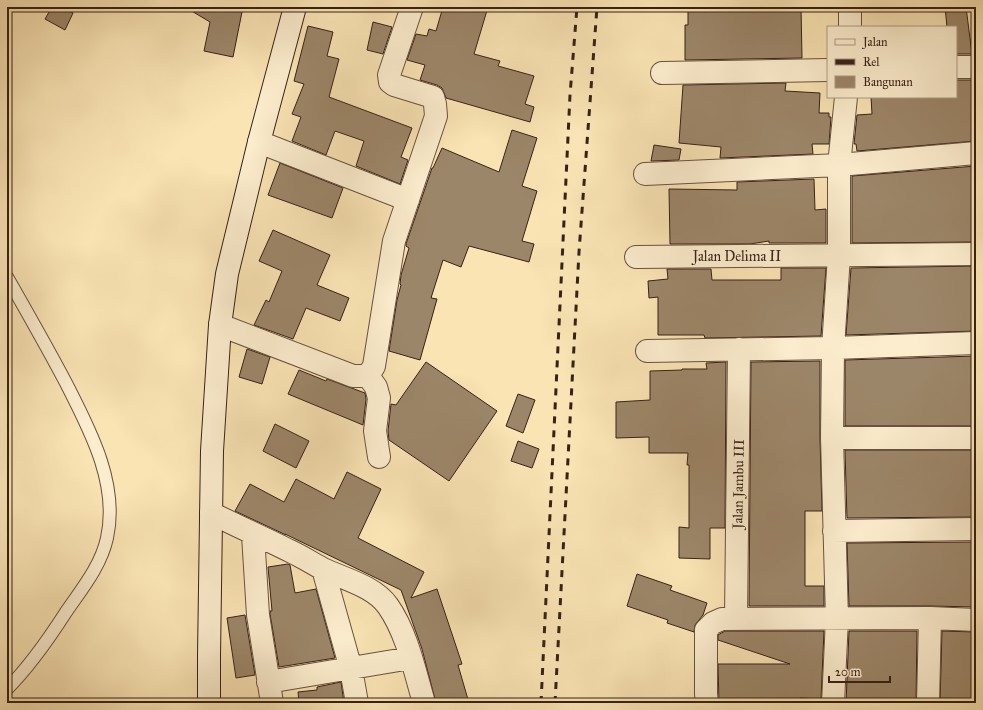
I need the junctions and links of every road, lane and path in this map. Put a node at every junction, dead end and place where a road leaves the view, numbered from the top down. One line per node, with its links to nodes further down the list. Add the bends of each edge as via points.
1 (295, 7): 10 (street)
2 (412, 7): 14 (street, via 389,75 390,82 433,97 436,116)
3 (850, 7): 4 (street)
4 (850, 26)
5 (957, 67): 6 (street)
6 (976, 67)
7 (827, 70): 8 (street)
8 (662, 73)
9 (846, 98): 12 (street)
10 (259, 142): 14 (street); 19 (street, via 226,274)
11 (976, 153): 12 (street)
12 (839, 165): 13 (street); 16 (street)
13 (645, 174)
14 (408, 200): 24 (street, via 394,241 374,366)
15 (976, 254): 16 (street, Jalan Delima II)
16 (838, 255): 17 (street, Jalan Delima II); 21 (street)
17 (636, 257)
18 (7, 277): 40 (lane, via 46,344 97,448 108,489 110,514 107,540 96,567 40,652)
19 (220, 325): 24 (street, via 354,376); 28 (street, via 212,444)
20 (976, 342): 21 (street)
21 (833, 348): 22 (street); 25 (street)
22 (739, 349): 23 (street); 34 (street, Jalan Jambu III)
23 (647, 351)
24 (368, 376): 27 (street, via 376,387 379,398 375,431)
25 (832, 438): 26 (street); 30 (street)
26 (976, 438)
27 (379, 457)
28 (211, 513): 31 (street); 41 (street)
29 (976, 529): 30 (street)
30 (834, 531): 35 (street)
31 (253, 535): 32 (street); 39 (street, via 258,615)
32 (323, 569): 37 (street, via 372,592 387,605 397,621); 38 (street)
33 (930, 618): 35 (street); 36 (street); 47 (street)
34 (736, 619): 35 (street); 45 (street, via 722,619 706,630)
35 (837, 619): 46 (street)
36 (976, 620)
37 (411, 658): 38 (street); 44 (street)
38 (351, 669): 39 (street); 43 (street)
39 (268, 682): 42 (street)
40 (7, 689)
41 (209, 703)
42 (272, 703)
43 (357, 703)
44 (424, 703)
45 (707, 703)
46 (833, 703)
47 (928, 703)

